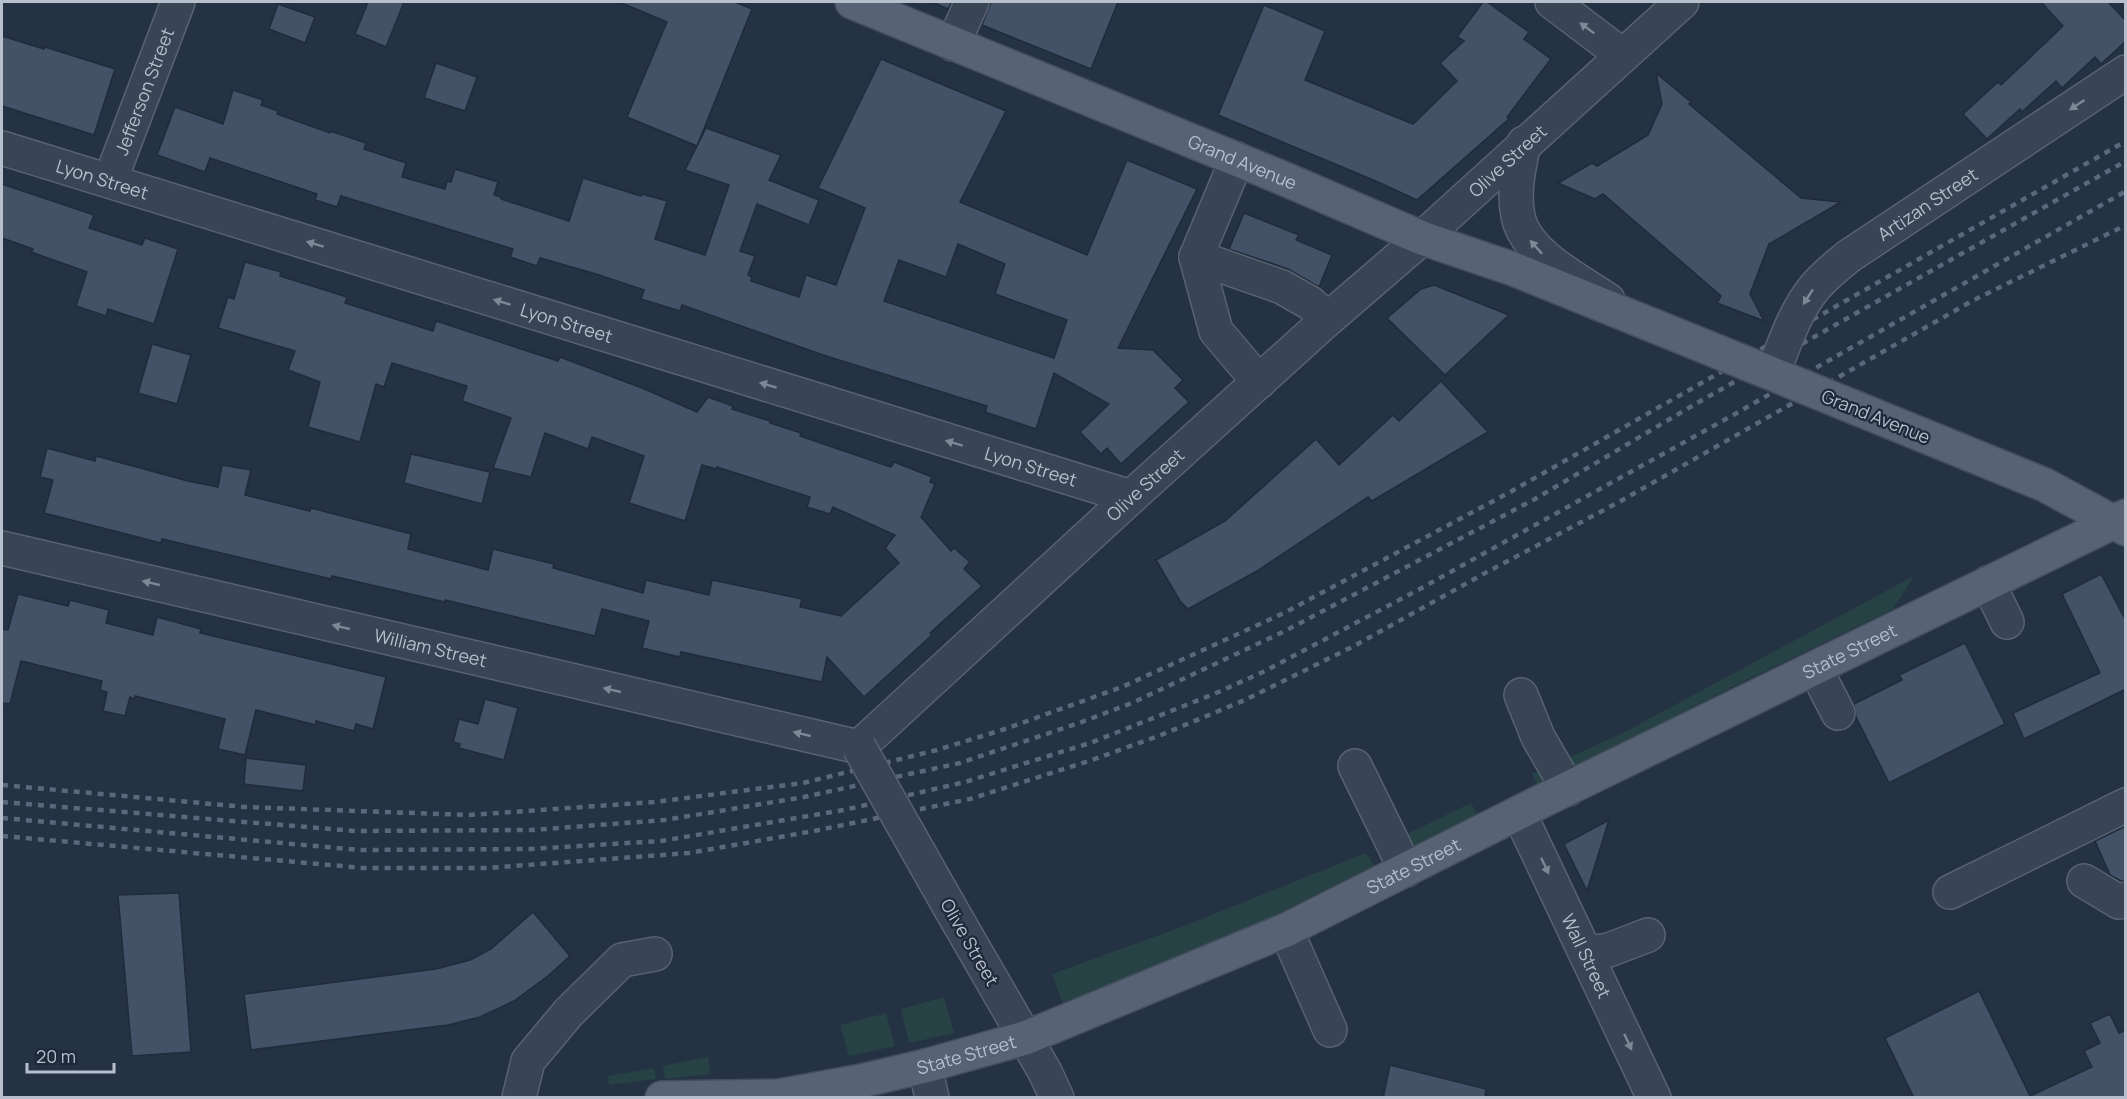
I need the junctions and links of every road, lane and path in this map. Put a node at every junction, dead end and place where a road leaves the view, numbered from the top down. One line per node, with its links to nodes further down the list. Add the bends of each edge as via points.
1 (178, 2): 12 (street, Jefferson Street)
2 (852, 2): 6 (main road, Grand Avenue)
3 (972, 2): 6 (street)
4 (1552, 2): 7 (street, one-way to 4)
5 (1682, 2): 7 (street, Olive Street)
6 (953, 44): 11 (main road, Grand Avenue)
7 (1622, 55): 9 (street, Olive Street)
8 (2126, 72): 17 (street, Artizan Street, one-way to 17, bridge, via 1849,256 1814,288 1804,303)
9 (1524, 143): 13 (street, Olive Street); 15 (street, Grand Avenue, one-way to 9, via 1544,256 1523,231 1517,214 1517,188)
10 (2, 148): 12 (street, Lyon Street)
11 (1237, 159): 13 (main road, Grand Avenue); 14 (street)
12 (111, 181): 19 (street, Lyon Street, one-way to 12)
13 (1422, 237): 15 (main road, Grand Avenue); 16 (street, Olive Street)
14 (1196, 257): 16 (street, via 1282,287); 18 (street, via 1216,331)
15 (1634, 318): 17 (main road, Grand Avenue, bridge)
16 (1328, 319): 18 (street, Olive Street)
17 (1772, 375): 20 (main road, Grand Avenue, bridge, via 2045,485)
18 (1259, 382): 19 (street, Olive Street)
19 (1131, 497): 27 (street, Olive Street)
20 (2122, 522): 22 (main road, State Street)
21 (2, 548): 27 (street, William Street, one-way to 21)
22 (1988, 584): 23 (street); 24 (main road, State Street)
23 (2007, 622)
24 (1815, 668): 26 (street); 29 (main road, State Street)
25 (1521, 695): 29 (street, via 1538,737)
26 (1838, 712)
27 (859, 747): 41 (street, Olive Street, bridge)
28 (1355, 766): 32 (street)
29 (1568, 789): 31 (main road, State Street)
30 (2126, 805): 34 (street)
31 (1519, 813): 32 (main road, State Street); 38 (street, Wall Street, one-way to 38)
32 (1406, 870): 36 (main road, State Street)
33 (2084, 881): 35 (street, via 2119,902)
34 (1950, 892)
35 (2126, 899)
36 (1286, 930): 40 (street); 41 (main road, State Street)
37 (1648, 935): 38 (street, via 1609,950)
38 (1586, 953): 47 (street, Wall Street, one-way to 47)
39 (655, 954): 43 (street, via 622,960 570,1012 528,1061)
40 (1329, 1030)
41 (1025, 1038): 42 (main road, State Street); 46 (street, Olive Street)
42 (925, 1066): 44 (main road, State Street, via 779,1096); 45 (street)
43 (519, 1098)
44 (662, 1098)
45 (932, 1098)
46 (1057, 1098)
47 (1654, 1098)

